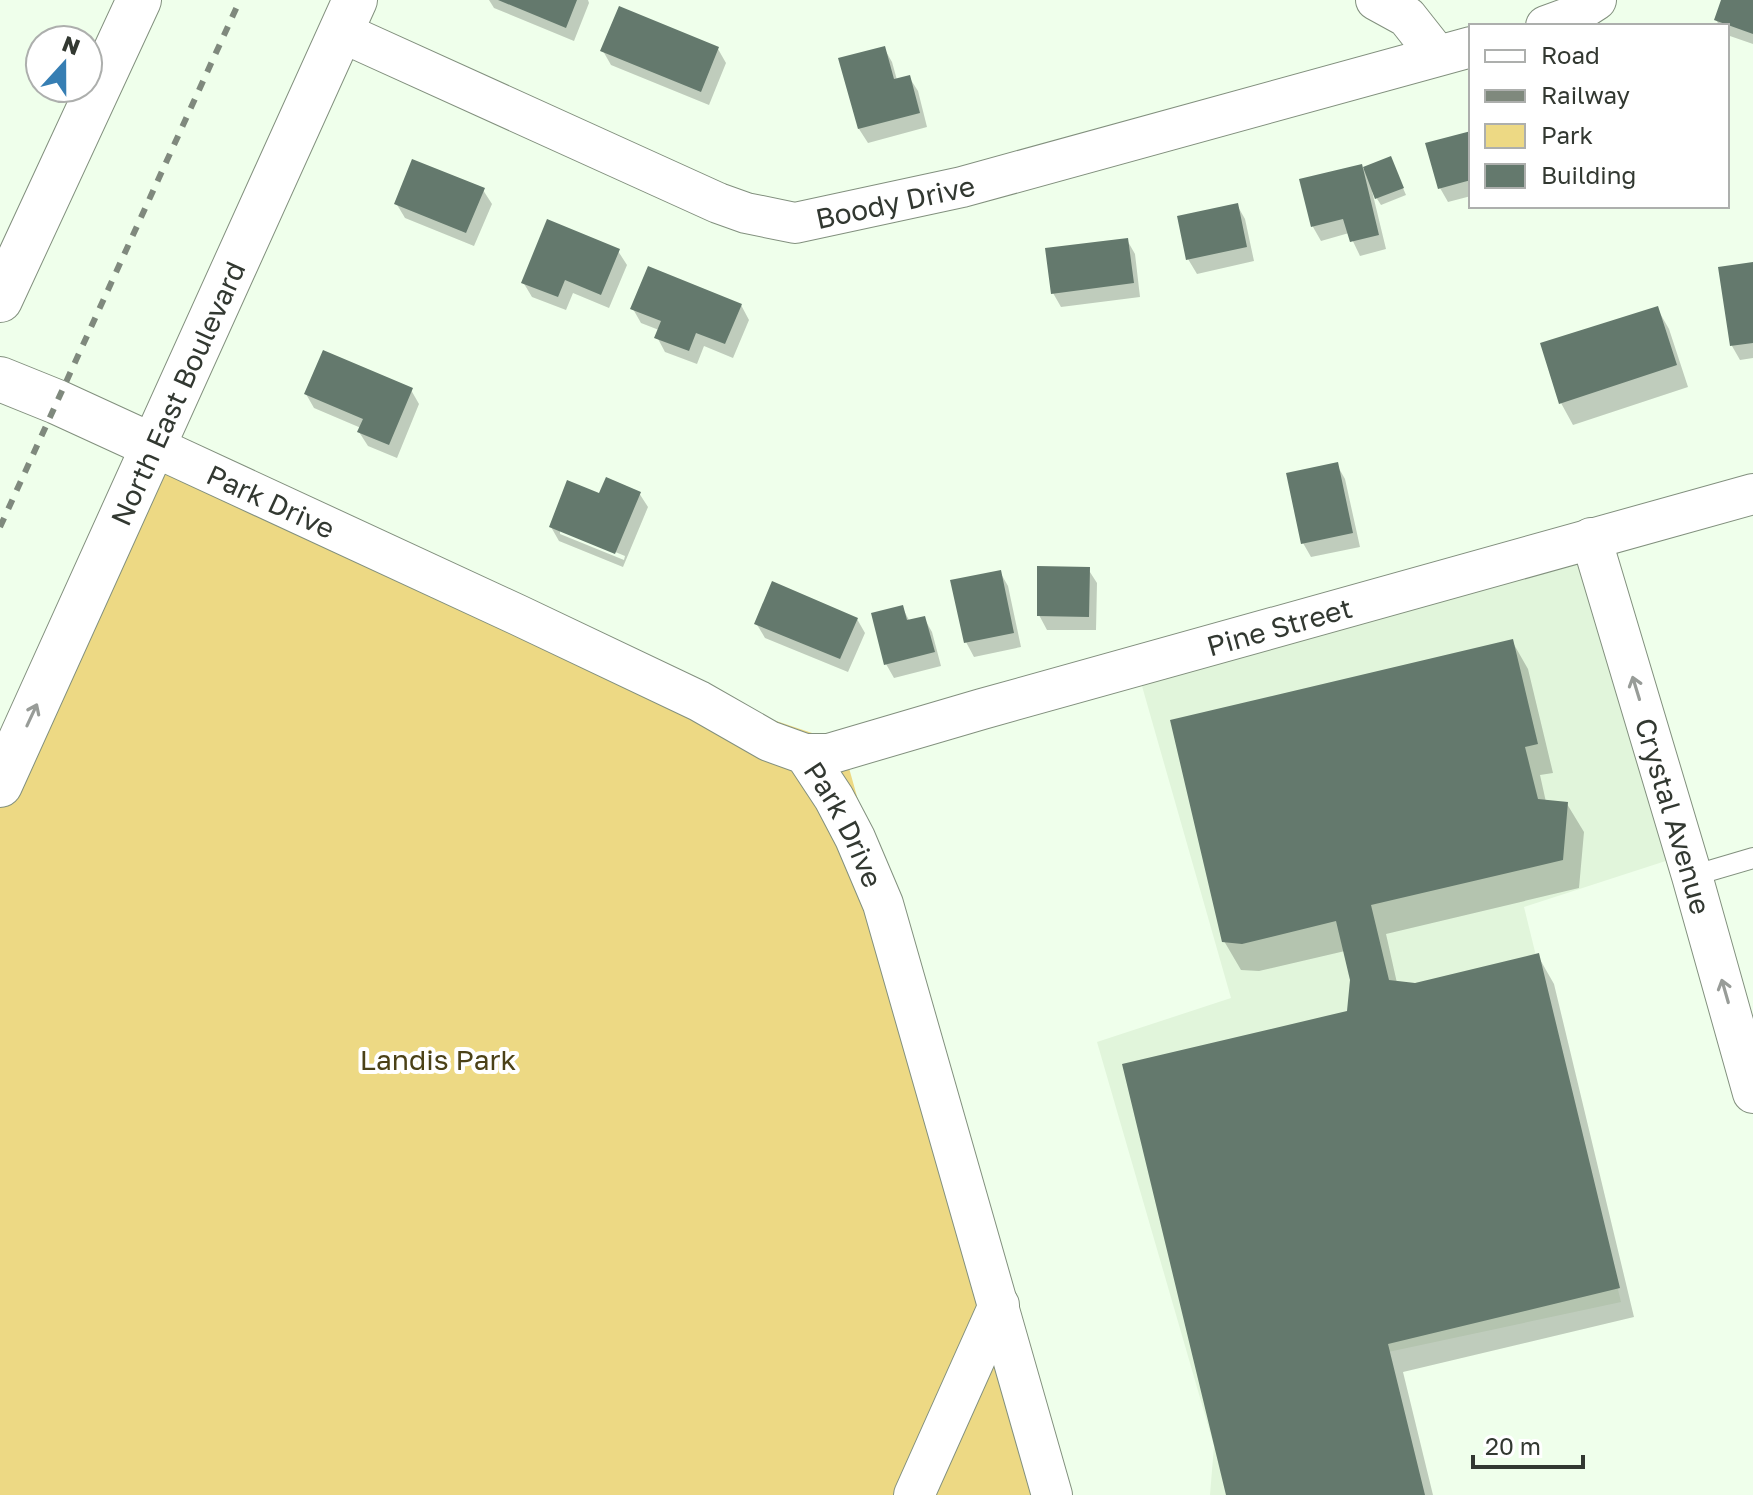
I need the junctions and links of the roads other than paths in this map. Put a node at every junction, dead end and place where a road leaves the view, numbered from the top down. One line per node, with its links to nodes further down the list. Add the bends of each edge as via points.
1 (139, 0): 7 (main road)
2 (1376, 0): 6 (street)
3 (1596, 0): 5 (street)
4 (348, 16): 6 (street, Boody Drive, via 718,203 795,223 962,187); 9 (main road, North East Boulevard)
5 (1552, 24)
6 (1454, 51)
7 (0, 300)
8 (0, 379): 9 (main road)
9 (155, 447): 12 (street, Park Drive); 13 (main road, North East Boulevard, one-way to 9)
10 (1753, 494): 11 (street, Pine Street)
11 (1591, 538): 12 (street, Pine Street, via 843,751); 15 (street, Crystal Avenue, one-way to 11)
12 (805, 754): 18 (street, Park Drive, via 855,838 883,904)
13 (0, 785)
14 (1753, 858): 15 (lane)
15 (1692, 876): 16 (street, Crystal Avenue, one-way to 15)
16 (1745, 1034): 17 (street, Crystal Avenue)
17 (1753, 1093)
18 (999, 1305): 19 (street); 20 (street, Park Drive)
19 (914, 1495)
20 (1052, 1495)

